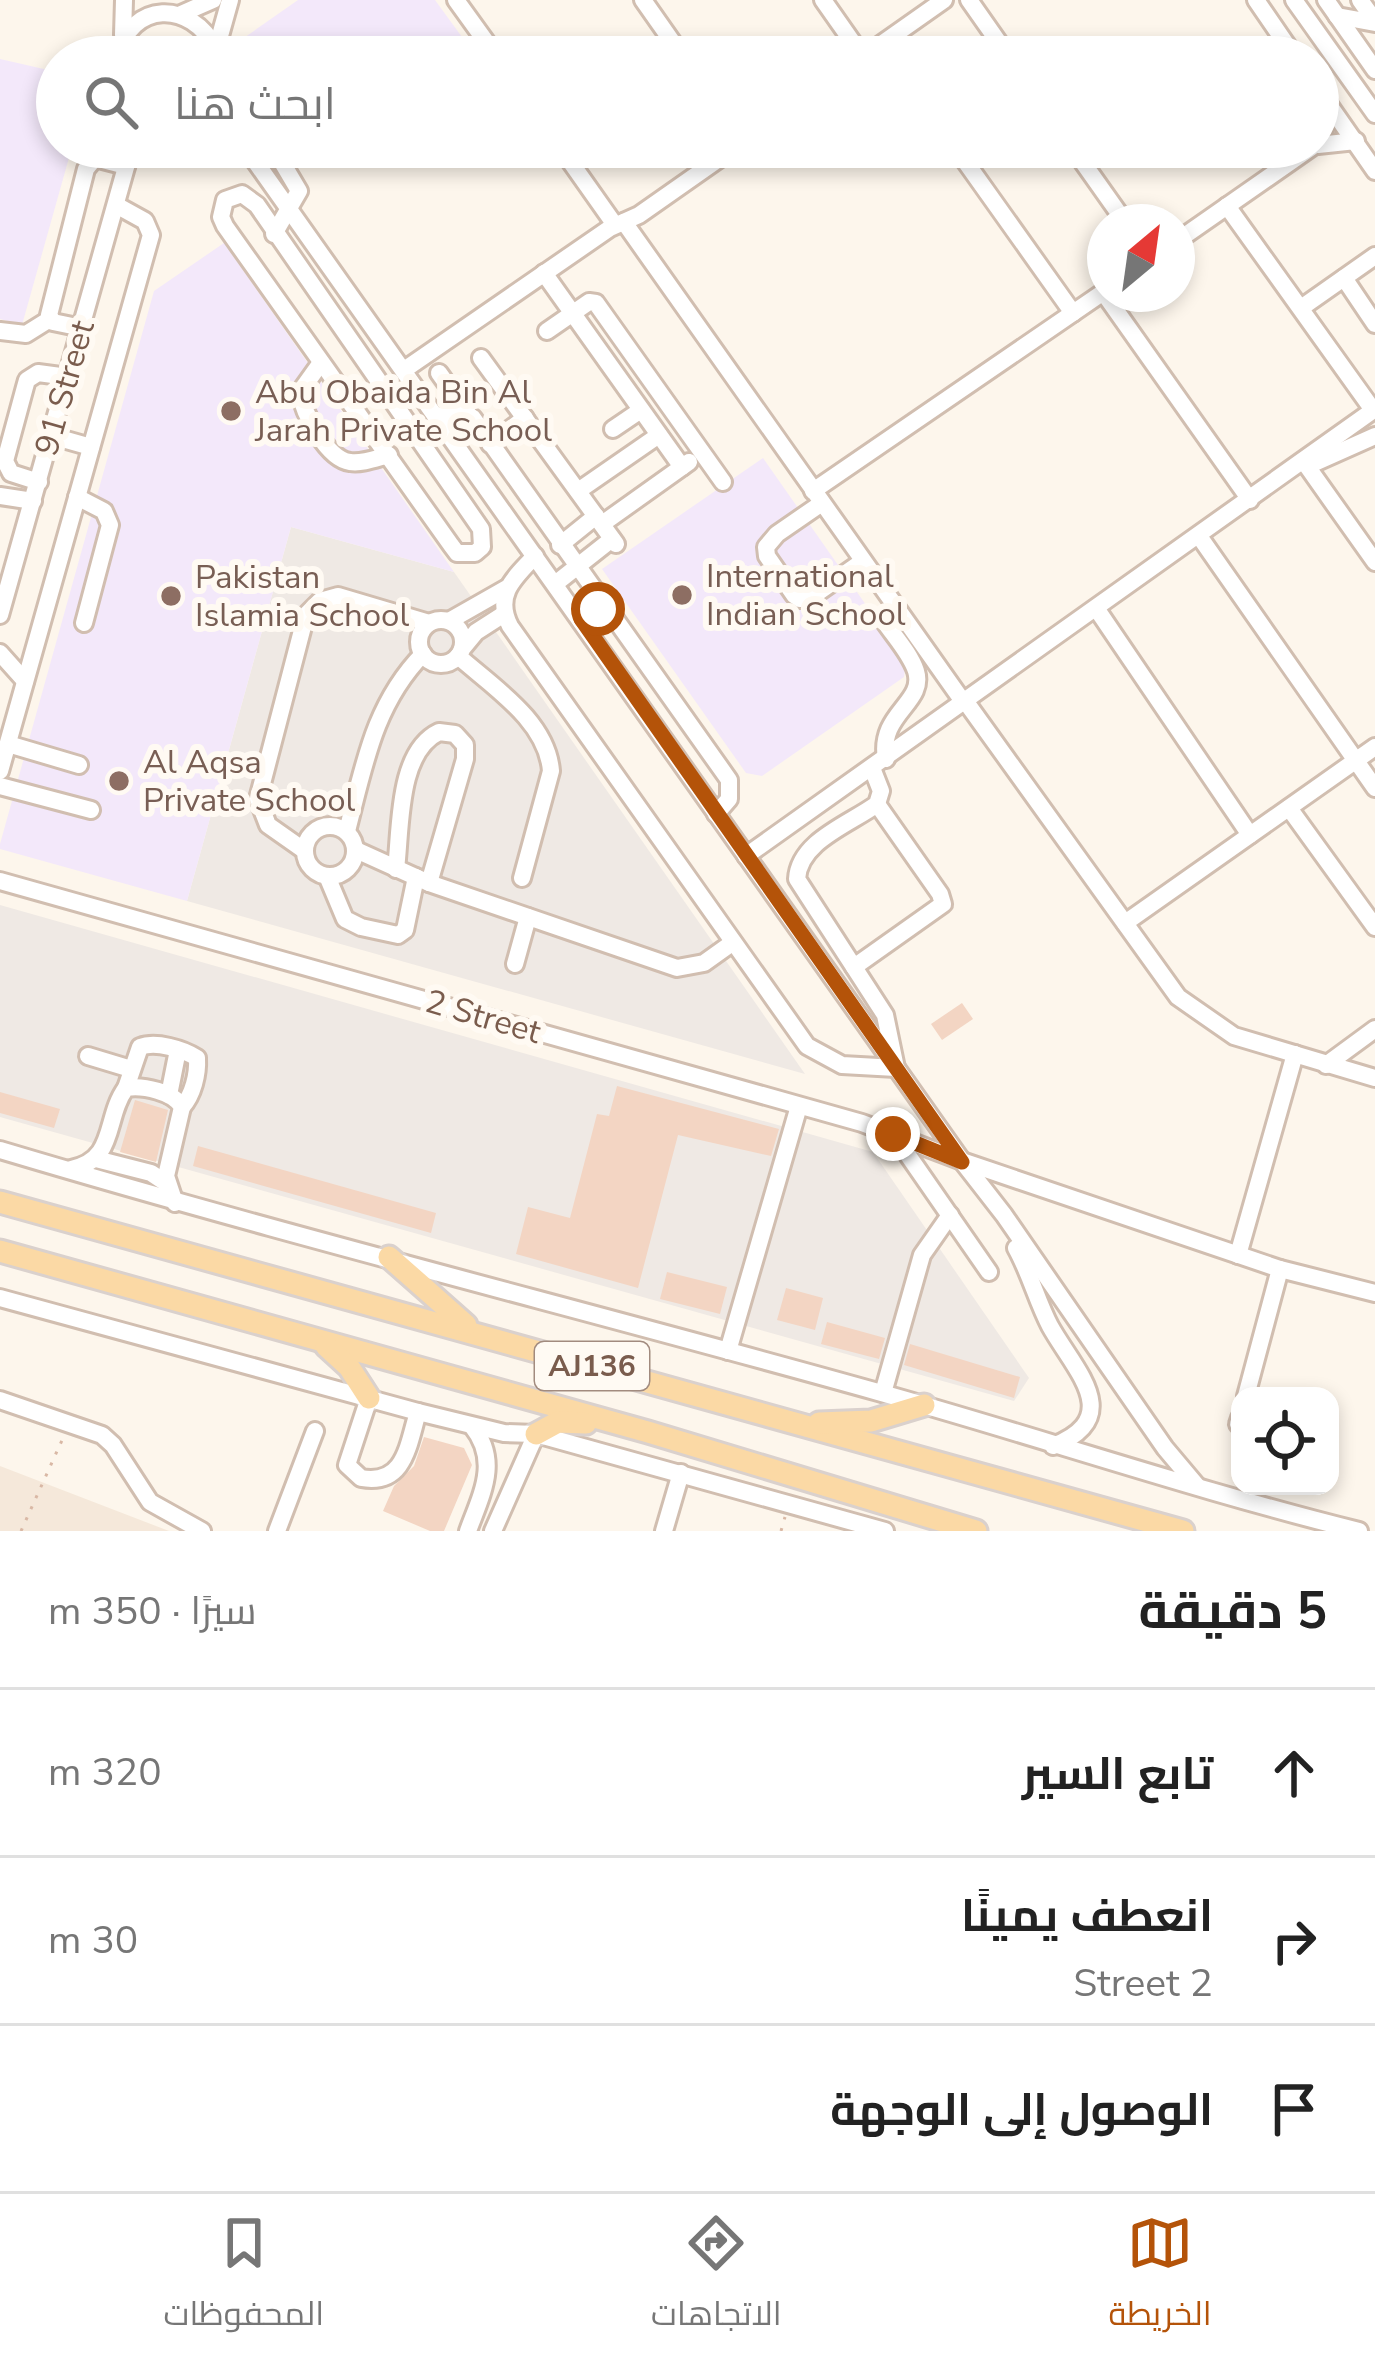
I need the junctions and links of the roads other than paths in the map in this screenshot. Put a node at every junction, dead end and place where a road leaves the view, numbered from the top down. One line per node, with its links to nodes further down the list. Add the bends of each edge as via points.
1 (124, 0): 15 (street)
2 (213, 0): 12 (street)
3 (230, 0): 18 (street)
4 (457, 0): 19 (street)
5 (643, 0): 20 (street)
6 (823, 0): 21 (street)
7 (944, 0): 22 (street)
8 (969, 0): 23 (street)
9 (1256, 0): 24 (street)
10 (1294, 0): 25 (street)
11 (1360, 0): 14 (street)
12 (167, 8): 16 (street); 17 (street)
13 (1332, 8): 14 (street); 27 (street)
14 (1375, 22)
15 (120, 36)
16 (130, 36)
17 (210, 36)
18 (221, 36)
19 (482, 36)
20 (668, 36)
21 (848, 36)
22 (902, 36)
23 (994, 36)
24 (1281, 36)
25 (1320, 36)
26 (1339, 63): 28 (street)
27 (1375, 70)
28 (1375, 114)
29 (1339, 117): 30 (street)
30 (1356, 141): 31 (street); 41 (street)
31 (1339, 142)
32 (87, 168): 57 (street)
33 (126, 168): 43 (street, 91 Street)
34 (260, 168): 45 (street)
35 (286, 168): 45 (street, via 298,186)
36 (576, 168): 46 (street)
37 (704, 168): 46 (street)
38 (970, 168): 56 (street)
39 (1087, 168): 42 (street)
40 (1282, 168): 44 (street)
41 (1375, 171)
42 (1112, 204)
43 (116, 205): 59 (street, 91 Street); 77 (street, via 145,221 151,235)
44 (1227, 206): 47 (street); 53 (street)
45 (290, 208): 48 (street); 64 (street)
46 (619, 224): 50 (street); 88 (street)
47 (1195, 228)
48 (274, 234): 63 (street, via 251,198 225,200 220,218); 92 (street)
49 (1375, 256): 51 (street)
50 (544, 273): 55 (street); 64 (street)
51 (1344, 278): 53 (street); 58 (street)
52 (1087, 303): 56 (street)
53 (1301, 308): 68 (street)
54 (1119, 312): 89 (street)
55 (573, 313): 61 (street); 67 (street); 78 (street, via 596,303)
56 (1072, 313): 88 (street)
57 (50, 319): 59 (street); 60 (street, via 26,334)
58 (1375, 324)
59 (82, 328): 66 (street, 91 Street)
60 (0, 331)
61 (547, 331)
62 (481, 358): 71 (street)
63 (320, 364): 79 (street); 79 (street, via 303,383 301,401 329,447 355,463)
64 (404, 370): 70 (street)
65 (439, 373): 69 (street)
66 (68, 377): 74 (street, 91 Street); 83 (street, via 38,373 25,387 5,461 11,472)
67 (641, 410): 72 (street); 73 (street)
68 (1374, 410): 82 (street)
69 (470, 415): 70 (street); 76 (street)
70 (436, 416): 91 (street)
71 (525, 418): 76 (street); 85 (street)
72 (613, 430)
73 (659, 435): 81 (street); 85 (street)
74 (52, 436): 77 (street); 83 (street, 91 Street)
75 (1375, 436): 80 (street)
76 (490, 444): 95 (street)
77 (92, 447): 87 (street)
78 (702, 453): 81 (street); 84 (street)
79 (389, 455): 92 (street, via 457,553 482,547)
80 (1306, 466): 82 (street); 98 (street)
81 (682, 467): 93 (street)
82 (1277, 481): 89 (street)
83 (39, 482): 90 (street, 91 Street)
84 (723, 482)
85 (578, 491): 93 (street)
86 (0, 496): 90 (street)
87 (77, 497): 110 (street, via 104,512 110,526); 115 (street)
88 (818, 497): 97 (street); 97 (street, via 766,547 794,596 813,596)
89 (1250, 500): 94 (street)
90 (33, 501): 100 (street, 91 Street)
91 (512, 524): 92 (street); 96 (street)
92 (481, 529)
93 (607, 531): 95 (street); 99 (street)
94 (1199, 536): 105 (street); 119 (street)
95 (560, 545): 99 (street)
96 (535, 556): 101 (street); 102 (street)
97 (863, 561): 116 (street)
98 (1375, 562)
99 (575, 567): 101 (street); 104 (street)
100 (5, 577): 103 (street, 91 Street)
101 (555, 584): 107 (street)
102 (506, 588): 106 (street); 108 (street)
103 (1, 607)
104 (604, 607): 107 (street); 128 (street, via 729,779 729,799)
105 (1096, 608): 116 (street); 131 (street)
106 (504, 614): 113 (street); 146 (street)
107 (581, 619): 128 (street)
108 (449, 621): 111 (street); 113 (street, via 463,636)
109 (884, 621): 120 (street, via 917,682 885,733)
110 (84, 623)
111 (429, 623): 114 (street, via 420,634); 134 (street, via 338,596 306,614 258,799 268,825)
112 (0, 653): 115 (street)
113 (460, 653): 114 (street, via 440,664); 138 (street, via 532,724 550,754)
114 (423, 654): 130 (street, via 378,717)
115 (25, 681): 117 (street)
116 (965, 703): 120 (street); 144 (street)
117 (8, 744): 121 (street); 122 (street)
118 (1375, 747): 119 (street)
119 (1355, 761): 124 (street); 126 (street)
120 (879, 764): 125 (street); 129 (street)
121 (79, 765)
122 (0, 771)
123 (0, 786): 127 (street)
124 (1375, 788)
125 (877, 804): 132 (street); 148 (street, via 943,904)
126 (1289, 808): 131 (street); 145 (street)
127 (91, 810)
128 (716, 814): 135 (street)
129 (784, 830): 132 (street); 135 (street)
130 (346, 831): 133 (street); 134 (street, via 320,828)
131 (1250, 835): 144 (street)
132 (810, 849): 141 (street, via 798,868)
133 (356, 850): 136 (street); 137 (street, via 347,870)
134 (305, 851): 137 (street, via 309,865)
135 (746, 856): 142 (street)
136 (395, 869): 140 (street); 140 (street, via 416,754 439,732 455,734 466,752)
137 (327, 876): 140 (street, via 345,919 398,935)
138 (522, 878)
139 (0, 880): 159 (street, 2 Street)
140 (422, 880): 143 (street)
141 (801, 890): 142 (street); 148 (street)
142 (774, 894): 154 (street)
143 (528, 917): 146 (street, via 676,968 704,963); 147 (street)
144 (1125, 923): 151 (street, via 1162,980 1195,1012 1234,1036)
145 (1375, 928)
146 (732, 943): 154 (street, via 807,1046 842,1064)
147 (515, 964)
148 (854, 968): 154 (street, via 885,1015)
149 (1375, 1029): 153 (street)
150 (175, 1049): 155 (street, via 140,1047); 158 (street); 158 (street, via 198,1061 190,1094)
151 (1295, 1054): 153 (street); 171 (street)
152 (88, 1056): 155 (street)
153 (1326, 1065): 156 (street)
154 (896, 1068): 163 (street)
155 (131, 1070): 157 (street)
156 (1375, 1078)
157 (126, 1088): 158 (street); 162 (street)
158 (170, 1099): 165 (street)
159 (799, 1106): 160 (street, 2 Street); 179 (street)
160 (893, 1134): 163 (street, 2 Street); 169 (street)
161 (0, 1150): 164 (street)
162 (96, 1159): 164 (street); 165 (street)
163 (962, 1162): 168 (street); 171 (street, 2 Street)
164 (66, 1169): 167 (street)
165 (166, 1184): 167 (street)
166 (0, 1202): 177 (main road, AJ136)
167 (176, 1203): 172 (street)
168 (994, 1204): 191 (street, via 1090,1393 1089,1421); 193 (street)
169 (950, 1215): 174 (street); 181 (street, via 922,1256)
170 (0, 1251): 178 (main road, AJ136)
171 (1238, 1255): 173 (street, 2 Street)
172 (388, 1258): 177 (main road); 179 (street)
173 (1280, 1269): 175 (street, 2 Street); 180 (street)
174 (989, 1273)
175 (1375, 1293)
176 (0, 1298): 182 (street)
177 (476, 1333): 186 (main road, AJ136)
178 (320, 1342): 182 (main road, via 349,1366); 188 (main road, AJ136)
179 (728, 1351): 181 (street)
180 (1248, 1387)
181 (883, 1394): 184 (street)
182 (369, 1398): 185 (street); 185 (street, via 346,1465 361,1478 399,1469)
183 (0, 1400): 196 (street, via 102,1435 141,1492)
184 (924, 1405): 186 (main road, via 871,1421); 191 (street)
185 (418, 1412): 187 (street)
186 (791, 1423): 203 (main road, AJ136)
187 (472, 1425): 190 (street); 198 (street, via 489,1464)
188 (626, 1426): 190 (main road, via 558,1422); 202 (main road, AJ136)
189 (315, 1431): 197 (street)
190 (536, 1434): 192 (street); 199 (street)
191 (1053, 1446): 193 (street)
192 (681, 1474): 194 (street); 200 (street)
193 (1197, 1486): 204 (street)
194 (833, 1524): 195 (street)
195 (864, 1528): 201 (street)
196 (202, 1531)
197 (277, 1531)
198 (468, 1531)
199 (493, 1531)
200 (664, 1531)
201 (885, 1531)
202 (976, 1531)
203 (1183, 1531)
204 (1359, 1531)

